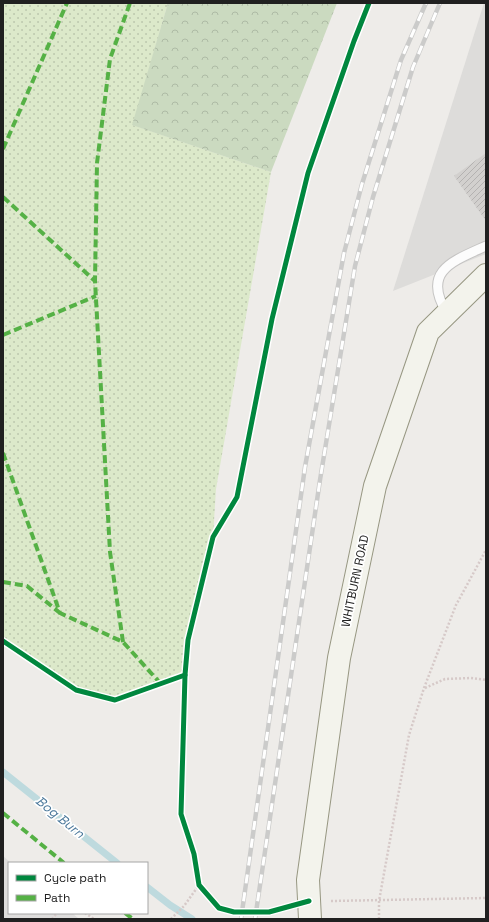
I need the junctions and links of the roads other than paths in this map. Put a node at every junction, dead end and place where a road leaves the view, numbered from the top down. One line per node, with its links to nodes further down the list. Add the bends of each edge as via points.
1 (486, 246): 3 (lane, via 454,261 442,274 436,289)
2 (486, 275): 3 (main road, WHITBURN ROAD)
3 (446, 313): 4 (main road, WHITBURN ROAD, via 428,332 375,486 339,658 308,880)
4 (310, 910)

